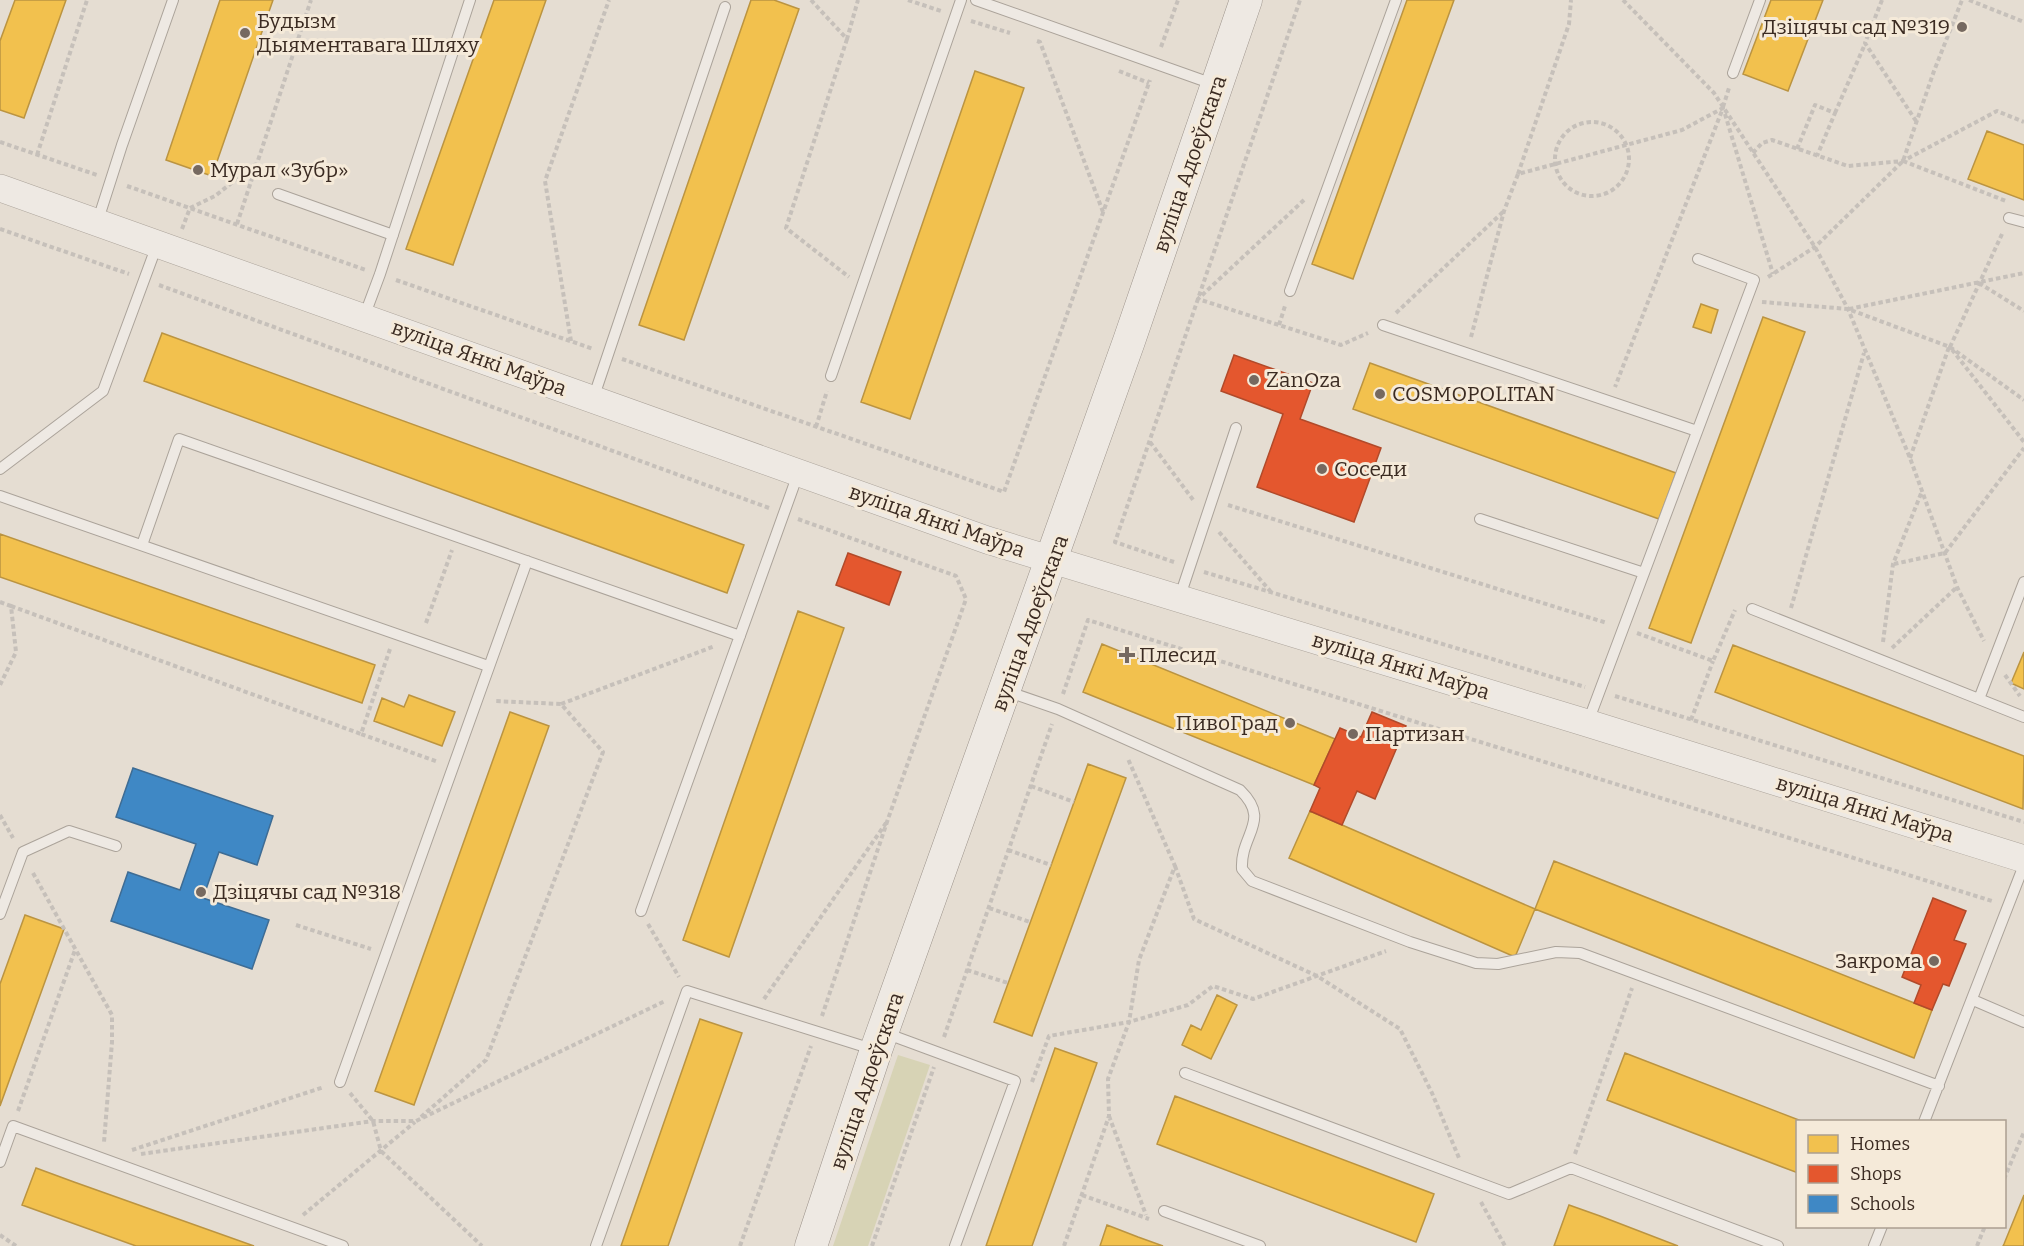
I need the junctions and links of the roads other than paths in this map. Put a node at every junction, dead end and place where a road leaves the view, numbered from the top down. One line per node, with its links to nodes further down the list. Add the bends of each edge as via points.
1 (173, 0): 15 (lane)
2 (470, 0): 16 (lane)
3 (961, 0): 22 (lane)
4 (976, 0): 10 (lane)
5 (1246, 0): 10 (main road, вуліца Адоеўскага)
6 (1396, 0): 19 (lane)
7 (1760, 0): 9 (lane)
8 (725, 7): 23 (lane)
9 (1732, 78)
10 (1216, 85): 31 (main road, вуліца Адоеўскага)
11 (0, 188): 15 (street, вуліца Янкі Маўра)
12 (278, 194): 16 (lane)
13 (2009, 218): 14 (lane)
14 (2024, 222)
15 (97, 223): 17 (street, вуліца Янкі Маўра)
16 (393, 235): 20 (lane)
17 (158, 244): 20 (street, вуліца Янкі Маўра); 26 (lane, via 103,391)
18 (1698, 259): 25 (lane, via 1754,280)
19 (1290, 291)
20 (364, 317): 23 (street, вуліца Янкі Маўра)
21 (1383, 325): 25 (lane)
22 (830, 382)
23 (593, 399): 27 (street, вуліца Янкі Маўра)
24 (1236, 428): 35 (lane)
25 (1697, 431): 33 (lane)
26 (0, 469)
27 (799, 472): 31 (street, вуліца Янкі Маўра); 37 (lane)
28 (0, 496): 30 (lane)
29 (1480, 519): 33 (lane)
30 (142, 545): 32 (lane, via 179,439); 38 (lane)
31 (1052, 560): 35 (street, вуліца Янкі Маўра); 39 (main road, вуліца Адоеўскага)
32 (527, 561): 37 (lane); 38 (lane)
33 (1644, 573): 42 (lane)
34 (2024, 582): 40 (lane)
35 (1179, 599): 42 (street, вуліца Янкі Маўра)
36 (1752, 609): 40 (lane)
37 (740, 636): 46 (lane)
38 (488, 666): 52 (lane)
39 (1006, 691): 50 (main road, вуліца Адоеўскага); 53 (lane, via 1118,734 1240,790 1252,801 1256,818 1241,856 1242,869 1252,880 1410,942 1476,963 1498,964 1556,952 1580,953)
40 (1979, 699): 41 (lane)
41 (2024, 717)
42 (1587, 723): 44 (street, вуліца Янкі Маўра)
43 (116, 846): 47 (lane, via 69,831 29,849 23,854)
44 (2024, 859)
45 (2024, 865): 48 (lane)
46 (641, 911)
47 (0, 914)
48 (1972, 1000): 49 (lane); 53 (lane)
49 (2024, 1022)
50 (880, 1041): 59 (lane, via 817,1032 687,991); 60 (main road, вуліца Адоеўскага); 61 (lane, via 938,1053 1015,1081)
51 (1185, 1073): 63 (lane, via 1509,1194 1571,1168)
52 (340, 1082)
53 (1939, 1086): 54 (lane)
54 (1925, 1120)
55 (0, 1162): 58 (lane, via 13,1126)
56 (1164, 1211): 62 (lane)
57 (1882, 1228): 64 (lane)
58 (343, 1246)
59 (596, 1246)
60 (811, 1246)
61 (955, 1246)
62 (1260, 1246)
63 (1778, 1246)
64 (1874, 1246)

